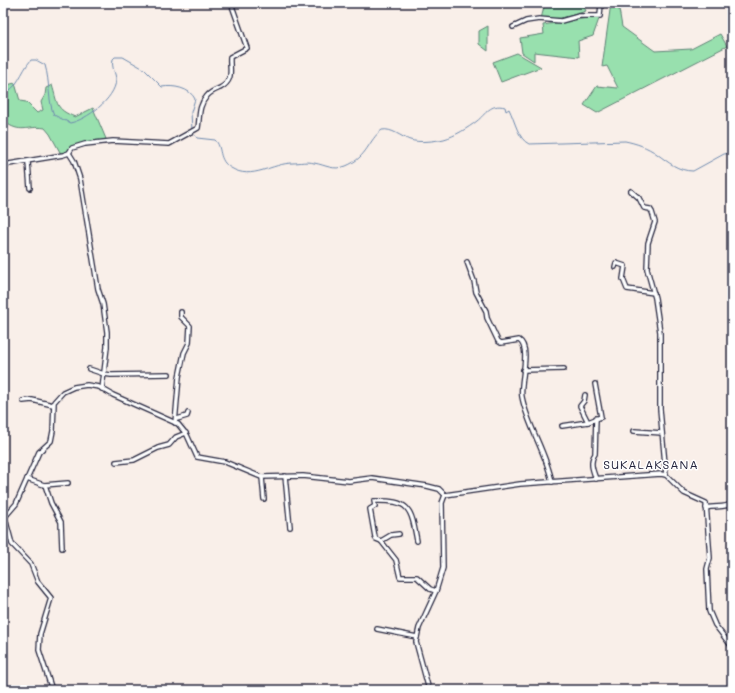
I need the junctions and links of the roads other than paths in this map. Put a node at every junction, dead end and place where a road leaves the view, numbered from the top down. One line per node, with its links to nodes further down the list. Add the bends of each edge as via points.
1 (231, 3): 4 (street, via 247,48 230,57 230,78 226,84 206,96 199,110 198,127 195,130 169,144 85,144 72,148)
2 (601, 3): 3 (street, via 600,16 579,16 562,21 540,19 526,21)
3 (513, 27)
4 (69, 153): 5 (street); 16 (street, via 80,179 98,289 103,304 107,332)
5 (28, 162): 6 (street); 7 (street)
6 (3, 165)
7 (30, 188)
8 (631, 191): 11 (street, via 639,198 644,208 650,209 654,217 646,265)
9 (467, 262): 15 (street, via 476,292 498,341 501,343 519,340 522,343 525,352)
10 (615, 267): 11 (street, via 616,263 625,266 622,279 627,289)
11 (654, 293): 30 (street, via 660,332)
12 (181, 312): 25 (street, via 181,317 190,326 190,337 179,377)
13 (89, 369): 16 (street)
14 (564, 369): 15 (street)
15 (523, 370): 37 (street, via 521,396 534,436 548,463)
16 (104, 374): 17 (street); 19 (street)
17 (169, 374)
18 (595, 384): 24 (street, via 601,416)
19 (102, 389): 22 (street, via 87,385 74,387 66,390); 25 (street)
20 (585, 395): 26 (street, via 580,406)
21 (23, 401): 22 (street, via 32,400)
22 (53, 405): 35 (street, via 52,437 47,446 39,452)
23 (188, 413): 25 (street)
24 (596, 418): 26 (street); 36 (street, via 595,454 592,465)
25 (176, 421): 29 (street)
26 (588, 422): 27 (street)
27 (562, 426)
28 (634, 431): 30 (street)
29 (186, 433): 31 (street, via 169,445 134,460); 34 (street, via 196,456 225,462)
30 (662, 433): 32 (street)
31 (116, 462)
32 (666, 475): 36 (street); 43 (street, via 684,492 706,502)
33 (285, 476): 34 (street); 40 (street, via 349,481 384,479 439,489); 45 (street)
34 (262, 477): 41 (street)
35 (27, 479): 39 (street); 44 (street, via 16,504)
36 (596, 479): 37 (street)
37 (552, 482): 40 (street, via 502,486)
38 (68, 483): 39 (street)
39 (46, 485): 49 (street, via 59,520)
40 (445, 495): 50 (street, via 442,503 442,568)
41 (264, 499)
42 (732, 503): 43 (street, via 726,507)
43 (706, 508): 53 (street, via 710,558 707,568 709,611 715,626)
44 (4, 518): 54 (street, via 12,544 32,564 38,582 51,596 40,634 39,650)
45 (290, 527)
46 (399, 534): 47 (street)
47 (381, 541): 48 (street, via 376,539 370,509 375,506 374,502 391,501 405,505 410,513); 50 (street, via 396,560 400,577 417,577)
48 (417, 541)
49 (62, 548)
50 (436, 591): 52 (street)
51 (377, 629): 52 (street)
52 (417, 637): 55 (street, via 417,650)
53 (732, 647)
54 (52, 690)
55 (429, 690)

